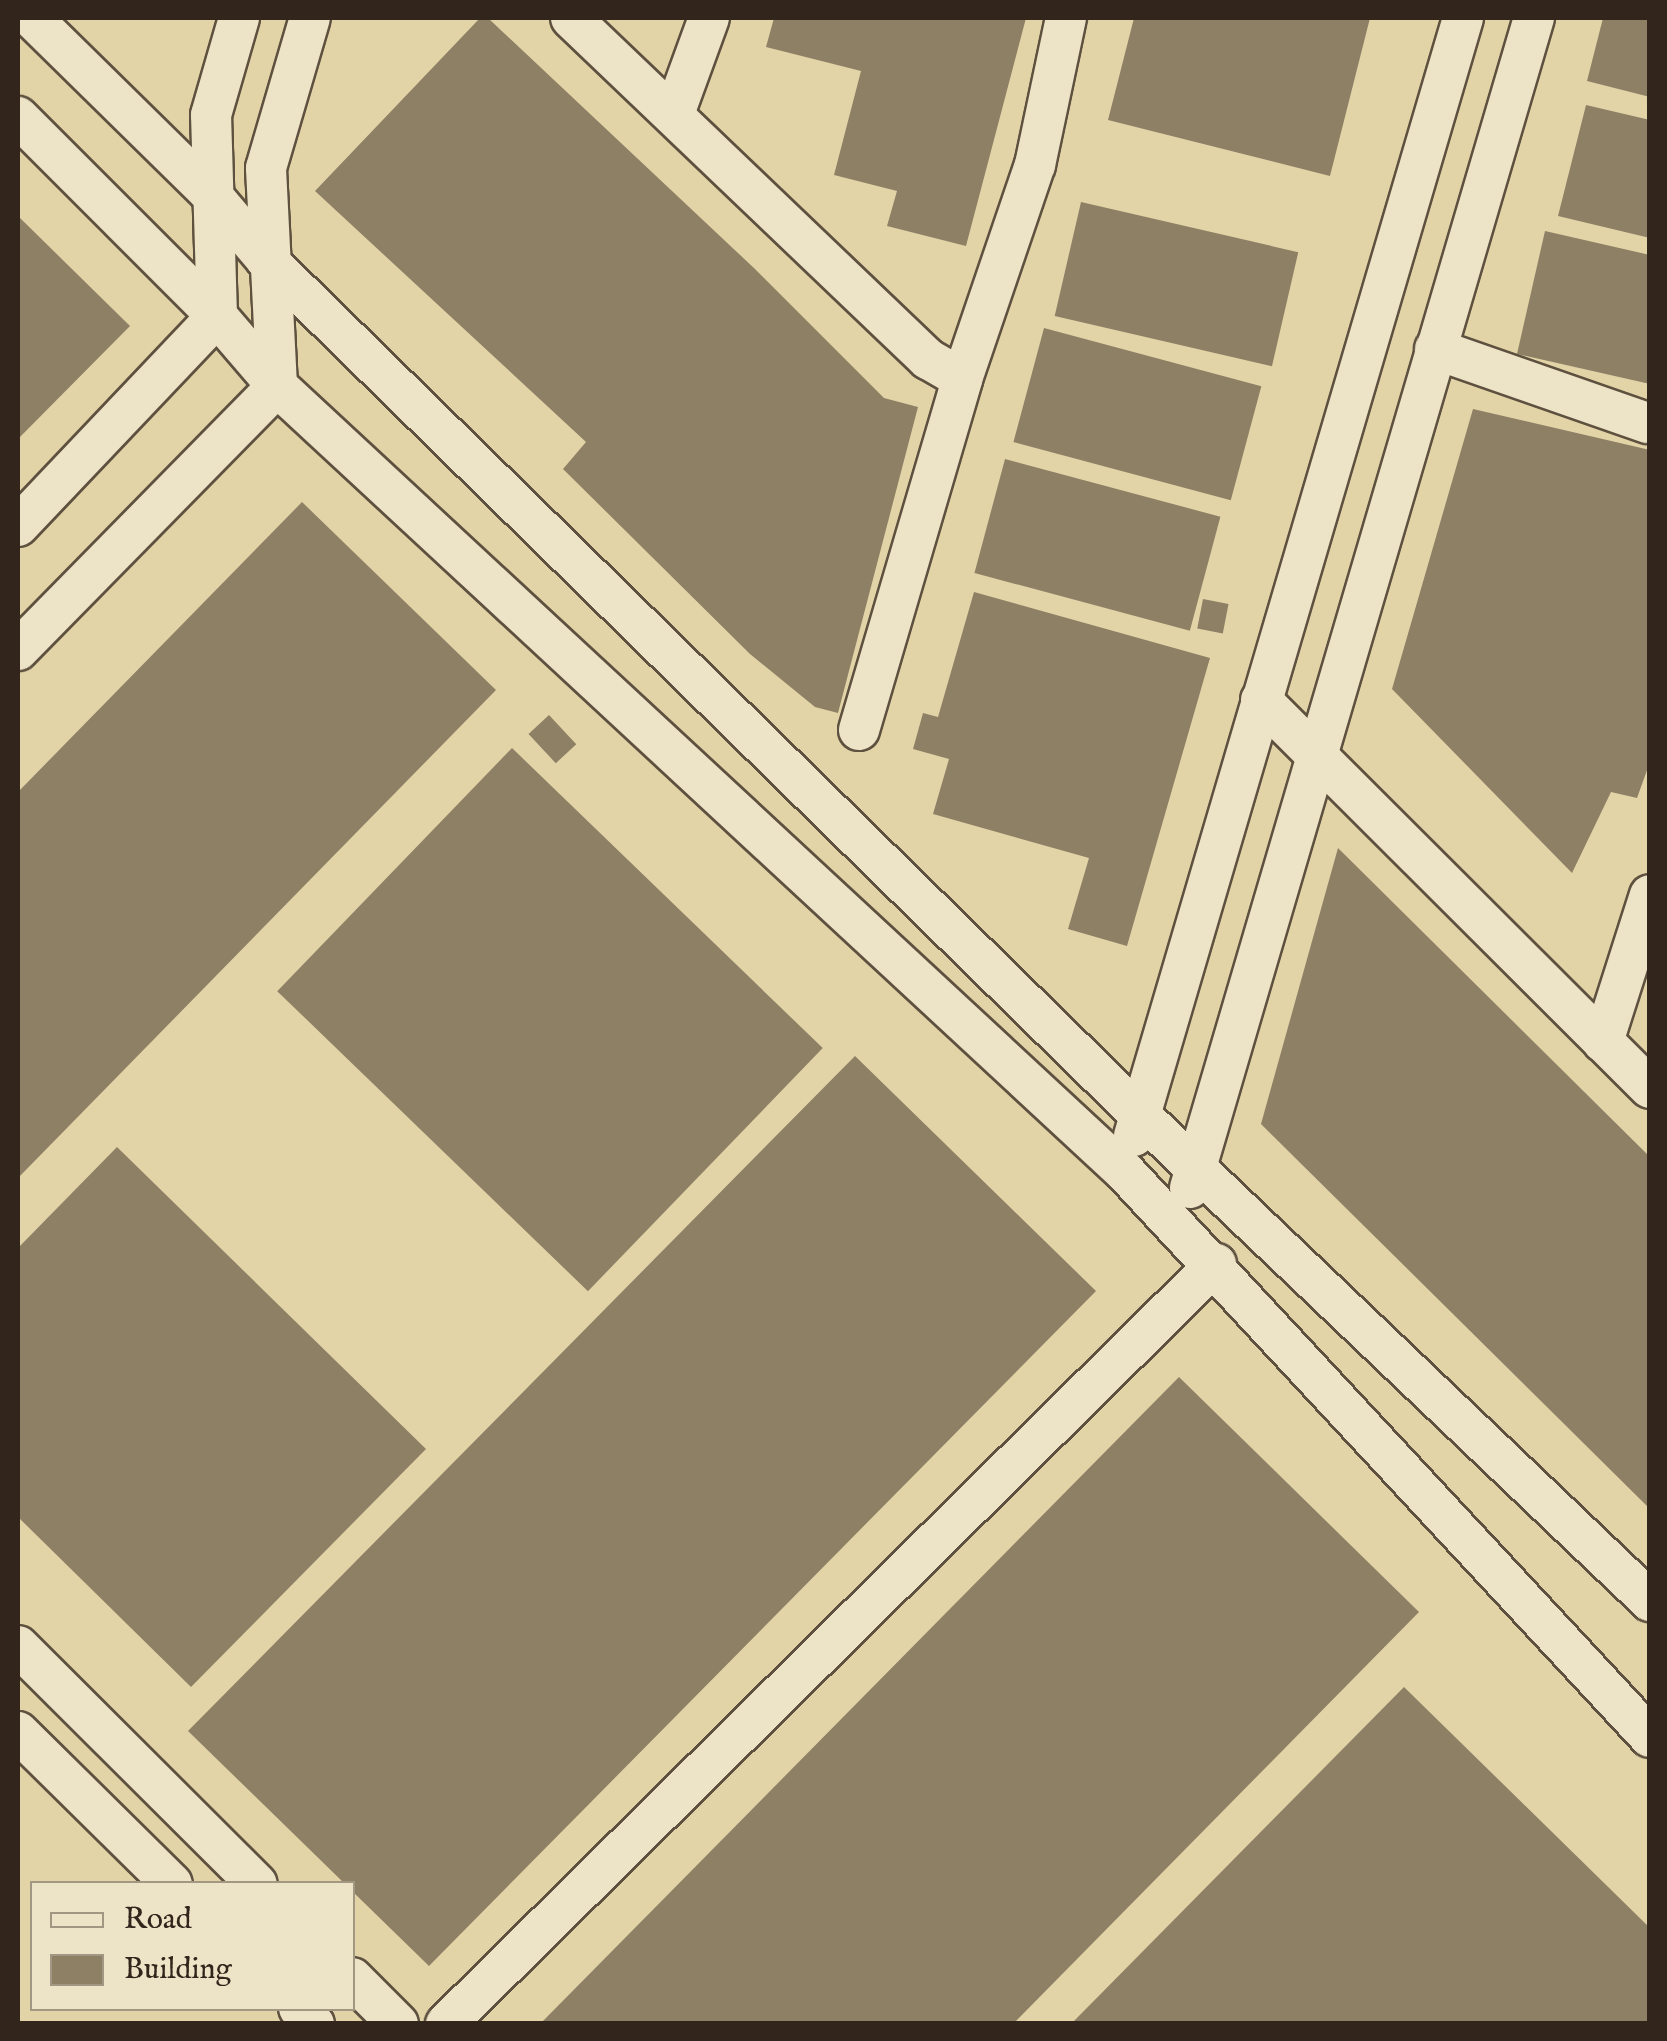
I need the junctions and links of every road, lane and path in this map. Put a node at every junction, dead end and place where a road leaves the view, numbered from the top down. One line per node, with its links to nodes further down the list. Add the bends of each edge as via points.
1 (32, 18): 11 (street)
2 (239, 18): 11 (street, via 210,115)
3 (310, 18): 12 (street, via 266,168)
4 (571, 18): 9 (street)
5 (709, 18): 9 (street)
6 (1066, 18): 15 (street, via 1035,165)
7 (1463, 18): 20 (street)
8 (1534, 18): 14 (street)
9 (674, 114): 15 (street, via 928,359)
10 (18, 116): 13 (street)
11 (210, 193): 12 (street); 13 (street)
12 (266, 259): 16 (street); 26 (street)
13 (217, 316): 16 (street); 18 (street)
14 (1435, 349): 17 (street); 22 (street)
15 (962, 380): 21 (street)
16 (277, 386): 19 (street); 28 (street)
17 (1646, 423)
18 (18, 526)
19 (18, 650)
20 (1261, 700): 22 (street); 26 (street)
21 (858, 730)
22 (1316, 748): 24 (street); 27 (street)
23 (1650, 896): 24 (street)
24 (1603, 1042): 25 (street)
25 (1650, 1088)
26 (1139, 1114): 27 (street); 28 (street)
27 (1197, 1169): 29 (street); 31 (street)
28 (1125, 1172): 29 (street)
29 (1176, 1224): 30 (street)
30 (1216, 1264): 34 (street); 39 (street)
31 (1650, 1602)
32 (18, 1646): 36 (street)
33 (18, 1732): 35 (street)
34 (1650, 1737)
35 (169, 1881)
36 (254, 1881)
37 (355, 1981): 38 (street)
38 (398, 2024)
39 (446, 2024)

